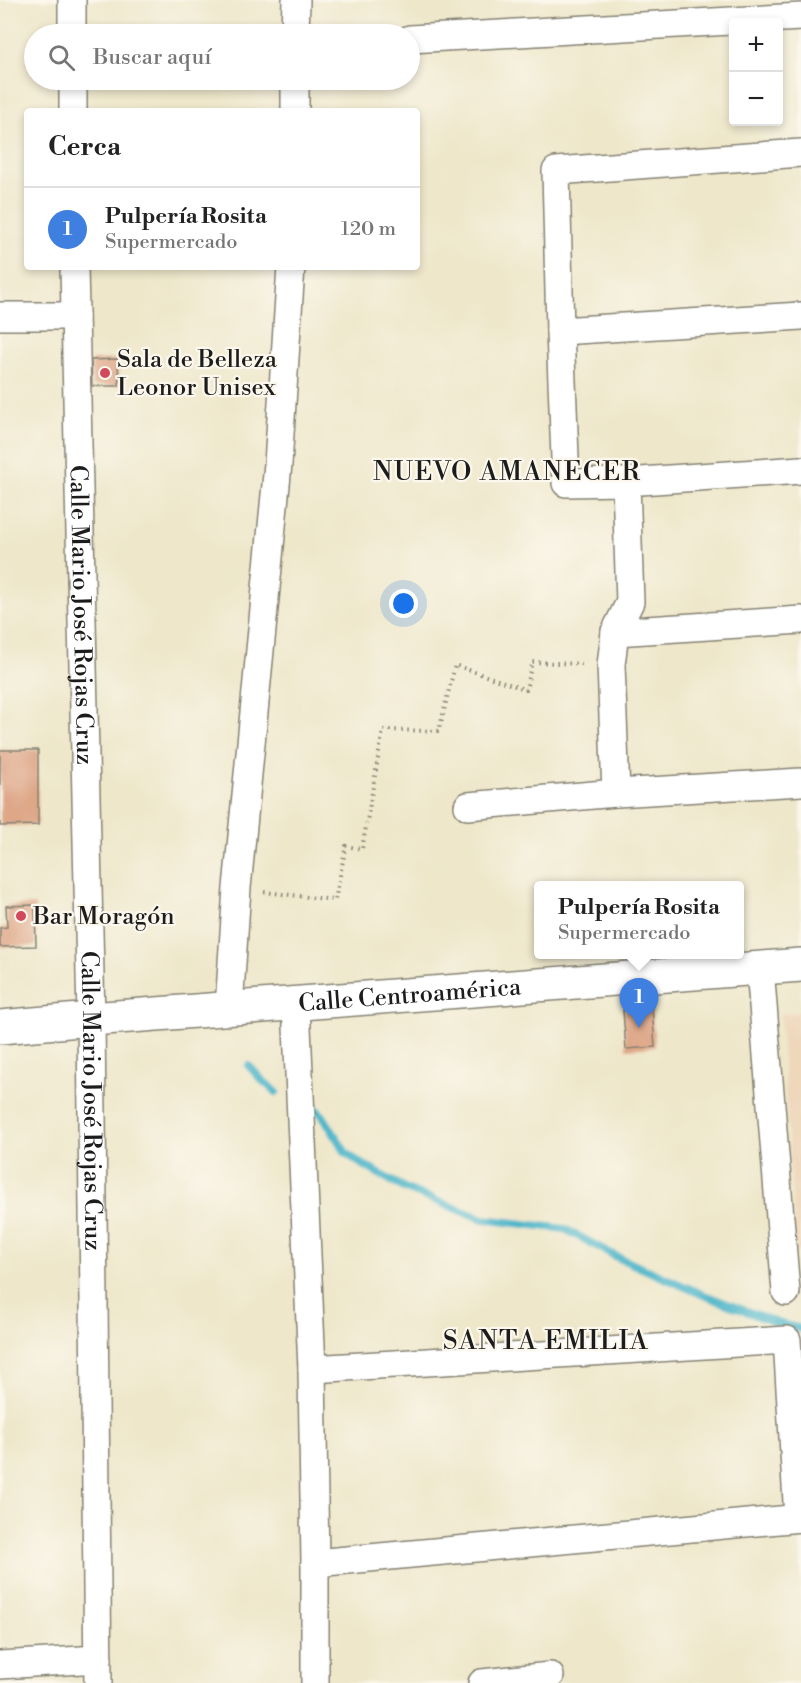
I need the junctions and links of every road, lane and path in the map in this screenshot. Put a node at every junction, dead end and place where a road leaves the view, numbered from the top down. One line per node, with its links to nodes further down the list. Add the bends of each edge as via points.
1 (72, 0): 4 (street)
2 (296, 0): 5 (street)
3 (801, 17): 6 (street)
4 (72, 24)
5 (296, 24)
6 (420, 38)
7 (73, 90): 9 (street)
8 (295, 90): 10 (street)
9 (73, 108)
10 (295, 108)
11 (801, 153): 17 (street, via 556,171)
12 (74, 270): 15 (street, Calle Mario José Rojas Cruz)
13 (291, 270): 26 (street, via 278,464)
14 (0, 316): 15 (street)
15 (75, 316): 31 (street, Calle Mario José Rojas Cruz)
16 (801, 316): 17 (street)
17 (560, 331): 19 (street, via 566,483)
18 (801, 470): 19 (street)
19 (626, 482): 21 (street, via 630,602)
20 (801, 620): 21 (street)
21 (615, 632): 22 (street)
22 (610, 665): 24 (street); 26 (path, via 532,662 526,690 455,665 439,731 383,730 362,849 346,846 334,900)
23 (801, 782): 24 (street)
24 (616, 793): 25 (street)
25 (468, 806)
26 (237, 888): 30 (street)
27 (801, 965): 28 (main road, Calle Centroamérica)
28 (760, 968): 29 (main road, Calle Centroamérica); 33 (street)
29 (296, 1004): 30 (main road, Calle Centroamérica); 34 (street)
30 (229, 1008): 31 (main road, Calle Centroamérica)
31 (91, 1018): 32 (main road, Calle Centroamérica); 38 (street, Calle Mario José Rojas Cruz)
32 (0, 1027)
33 (786, 1292)
34 (312, 1368): 35 (street, via 787,1340); 36 (street)
35 (800, 1518): 36 (street)
36 (315, 1563): 40 (street)
37 (0, 1665): 38 (street)
38 (98, 1671)
39 (550, 1676): 41 (street)
40 (315, 1683)
41 (482, 1683)

